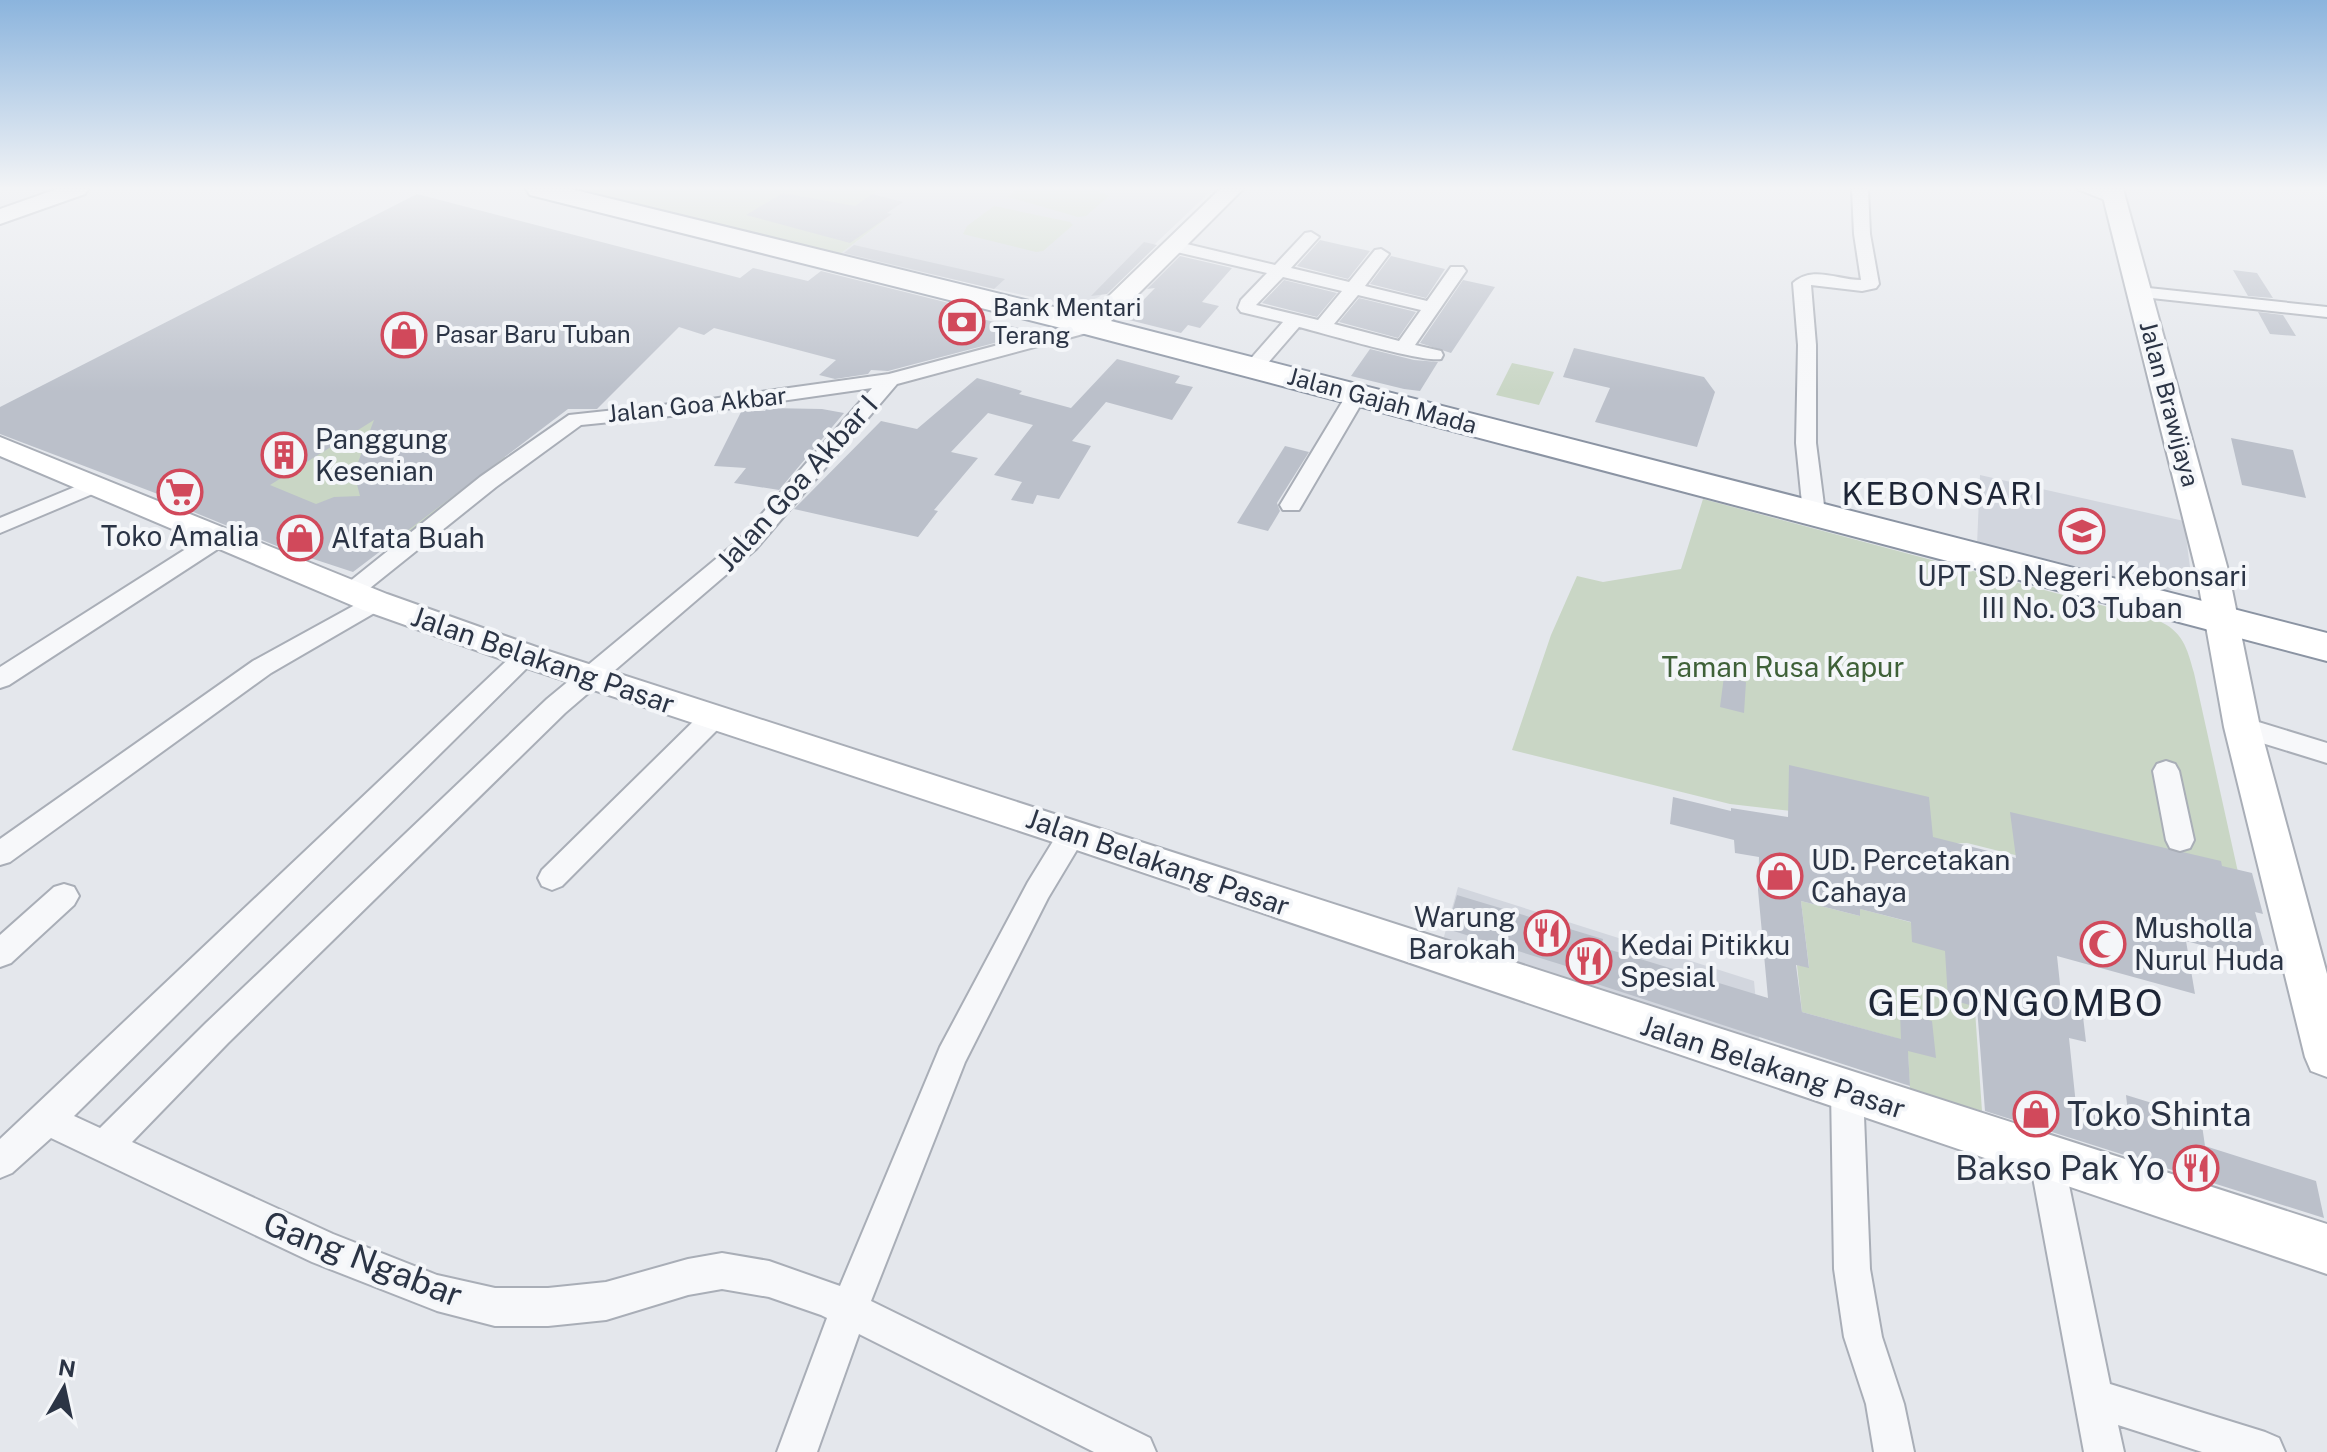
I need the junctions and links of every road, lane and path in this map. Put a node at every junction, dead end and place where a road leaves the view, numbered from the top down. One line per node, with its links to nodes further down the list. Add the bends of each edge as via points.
1 (813, 257): 15 (highway, Jalan Gajah Mada)
2 (1163, 257): 15 (street)
3 (1219, 257): 8 (street)
4 (1292, 257): 8 (street)
5 (1379, 257): 10 (street)
6 (1867, 257): 25 (street, via 1870,284 1814,279 1802,283 1806,443)
7 (2130, 257): 11 (street, Jalan Brawijaya)
8 (1279, 271): 10 (street); 14 (street, via 1248,309)
9 (1457, 271): 12 (street)
10 (1353, 289): 12 (street); 16 (street)
11 (2139, 292): 13 (street); 29 (street, Jalan Brawijaya)
12 (1432, 307): 17 (street)
13 (2327, 312)
14 (1294, 321): 16 (street); 19 (street)
15 (1092, 326): 19 (highway, Jalan Gajah Mada); 20 (street, Jalan Goa Akbar)
16 (1322, 328): 17 (street)
17 (1403, 348): 18 (street)
18 (1434, 355)
19 (1253, 368): 21 (highway, Jalan Gajah Mada)
20 (890, 380): 28 (street, Jalan Goa Akbar, via 576,419 488,482); 32 (street, Jalan Goa Akbar I, via 748,544)
21 (1357, 394): 24 (street); 25 (highway, Jalan Gajah Mada)
22 (0, 446): 23 (street, Jalan Belakang Pasar)
23 (94, 485): 26 (street); 27 (street, Jalan Belakang Pasar)
24 (1291, 505)
25 (1814, 513): 29 (highway, Jalan Gajah Mada)
26 (0, 526)
27 (219, 538): 28 (street, Jalan Belakang Pasar); 33 (street)
28 (363, 597): 31 (street, Jalan Belakang Pasar); 40 (street, Jalan Goa Akbar)
29 (2223, 620): 30 (highway, Jalan Gajah Mada); 35 (street, Jalan Brawijaya)
30 (2327, 647)
31 (527, 656): 32 (street, Jalan Belakang Pasar); 46 (street)
32 (592, 678): 34 (street, Jalan Belakang Pasar); 47 (street, Jalan Goa Akbar I, via 507,753)
33 (0, 679)
34 (713, 718): 38 (street, Jalan Belakang Pasar); 41 (street)
35 (2242, 727): 36 (street); 44 (street, Jalan Brawijaya)
36 (2327, 753)
37 (2166, 771): 39 (street)
38 (1073, 833): 45 (street, Jalan Belakang Pasar); 51 (street, via 951,1057)
39 (2180, 840)
40 (0, 854)
41 (552, 878)
42 (64, 896): 43 (street)
43 (0, 954)
44 (2327, 1057)
45 (1847, 1090): 48 (street, Jalan Belakang Pasar); 55 (street, via 1852,1269 1863,1337)
46 (47, 1120): 47 (street, Gang Ngabar); 49 (street)
47 (104, 1147): 51 (street, Gang Ngabar, via 325,1249 437,1293 495,1307 606,1301 722,1271 769,1279)
48 (2046, 1156): 50 (street, Jalan Belakang Pasar); 52 (street)
49 (0, 1161)
50 (2327, 1249)
51 (849, 1310): 53 (street); 54 (street, Gang Ngabar)
52 (2094, 1398): 56 (street); 57 (street)
53 (797, 1452)
54 (1136, 1452)
55 (1894, 1452)
56 (2104, 1452)
57 (2265, 1452)

